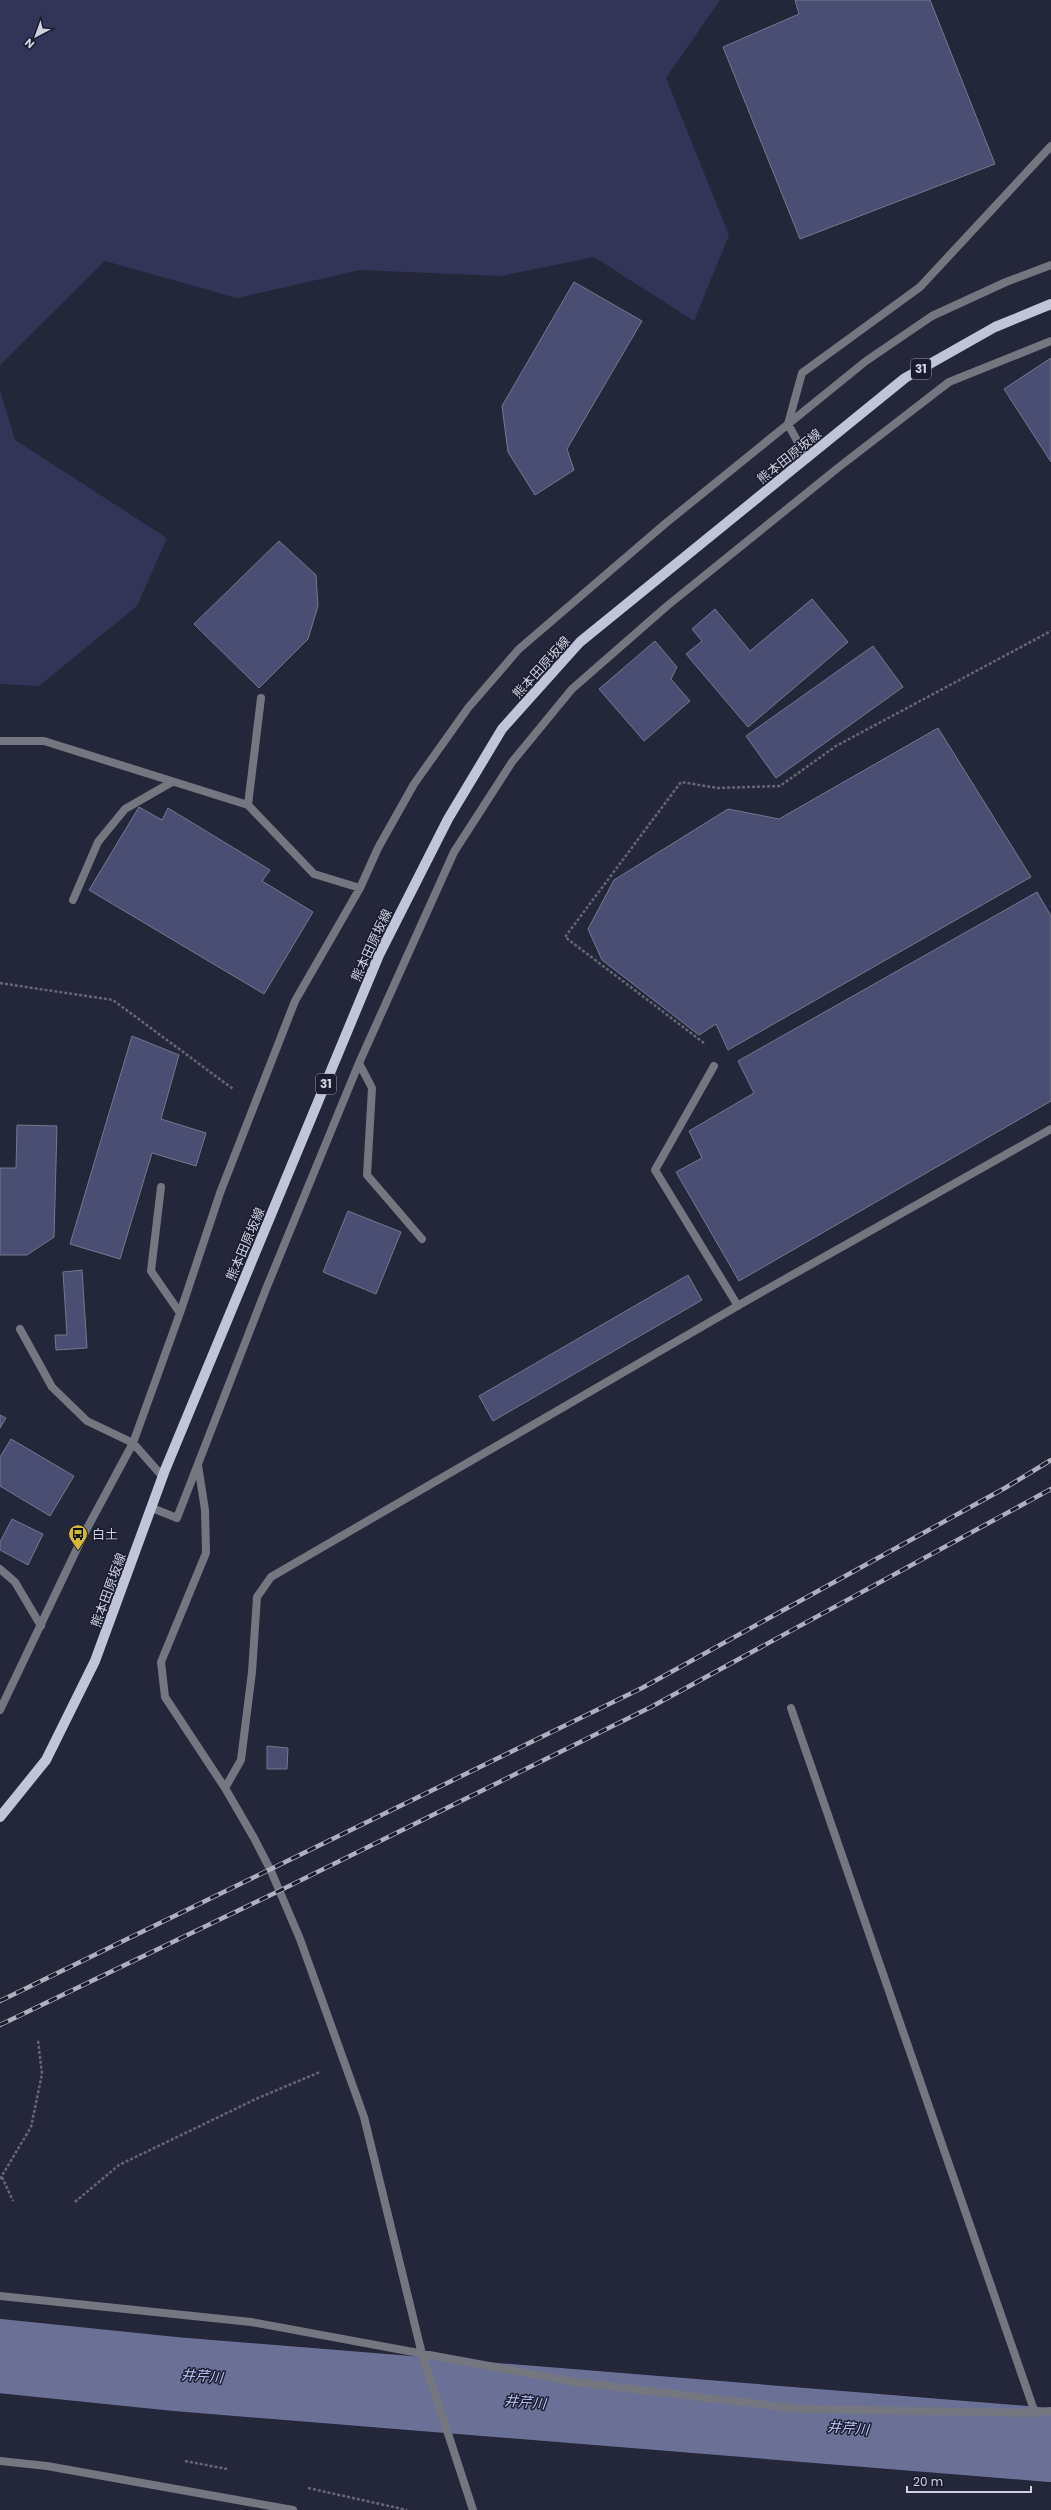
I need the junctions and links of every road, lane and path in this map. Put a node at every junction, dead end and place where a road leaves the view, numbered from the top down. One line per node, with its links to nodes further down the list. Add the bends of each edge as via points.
1 (1051, 146): 5 (street, via 920,287 802,373)
2 (1051, 265): 5 (street, via 1006,282 932,316 866,361)
3 (1051, 304): 6 (main road, 熊本田原坂線 / 31, via 995,327 905,378)
4 (1051, 341): 15 (street, via 949,382 667,606 572,689 512,762 454,852)
5 (788, 424): 6 (street); 12 (street, via 666,522 519,649 468,708 414,784 378,848)
6 (807, 459): 26 (main road, 熊本田原坂線 / 31, via 580,642 502,729 448,819 380,954)
7 (1051, 631): 16 (path, via 836,746 780,786 718,788 681,782 565,937 704,1041)
8 (261, 698): 11 (street)
9 (0, 741): 10 (street, via 44,741)
10 (172, 782): 11 (street); 13 (street, via 125,809 98,842)
11 (248, 805): 12 (street, via 314,874)
12 (360, 888): 17 (street, via 294,1001)
13 (73, 900)
14 (0, 983): 17 (path, via 114,1000)
15 (359, 1063): 20 (street, via 372,1088 367,1175); 25 (street, via 266,1289)
16 (714, 1066): 21 (street, via 656,1170)
17 (254, 1105): 22 (street, via 220,1192)
18 (1051, 1129): 21 (street)
19 (161, 1187): 22 (street, via 151,1271)
20 (422, 1239)
21 (738, 1306): 32 (street, via 271,1577 257,1597 252,1672 241,1760)
22 (180, 1313): 24 (street)
23 (20, 1329): 24 (street, via 52,1387 87,1421)
24 (133, 1443): 26 (street); 29 (street, via 84,1534)
25 (198, 1465): 27 (street, via 177,1518); 32 (street, via 205,1510 206,1553 161,1662 165,1697)
26 (163, 1477): 27 (main road, 熊本田原坂線 / 31)
27 (152, 1508): 33 (main road, 熊本田原坂線 / 31, via 95,1660 46,1760)
28 (0, 1569): 29 (street, via 14,1582)
29 (41, 1626): 31 (street)
30 (791, 1708): 42 (street)
31 (0, 1710)
32 (225, 1788): 35 (street, via 271,1871 300,1939)
33 (0, 1817)
34 (38, 2040): 36 (path, via 42,2074 32,2127)
35 (345, 2062): 38 (path, via 258,2098 119,2166); 40 (street, via 364,2117)
36 (1, 2178): 37 (path)
37 (13, 2201)
38 (75, 2202)
39 (0, 2296): 40 (street, via 250,2322)
40 (422, 2354): 42 (street, via 576,2382 800,2409); 45 (street)
41 (1051, 2411): 42 (street)
42 (1035, 2414)
43 (0, 2462): 44 (street, via 47,2466)
44 (293, 2510)
45 (473, 2510)

